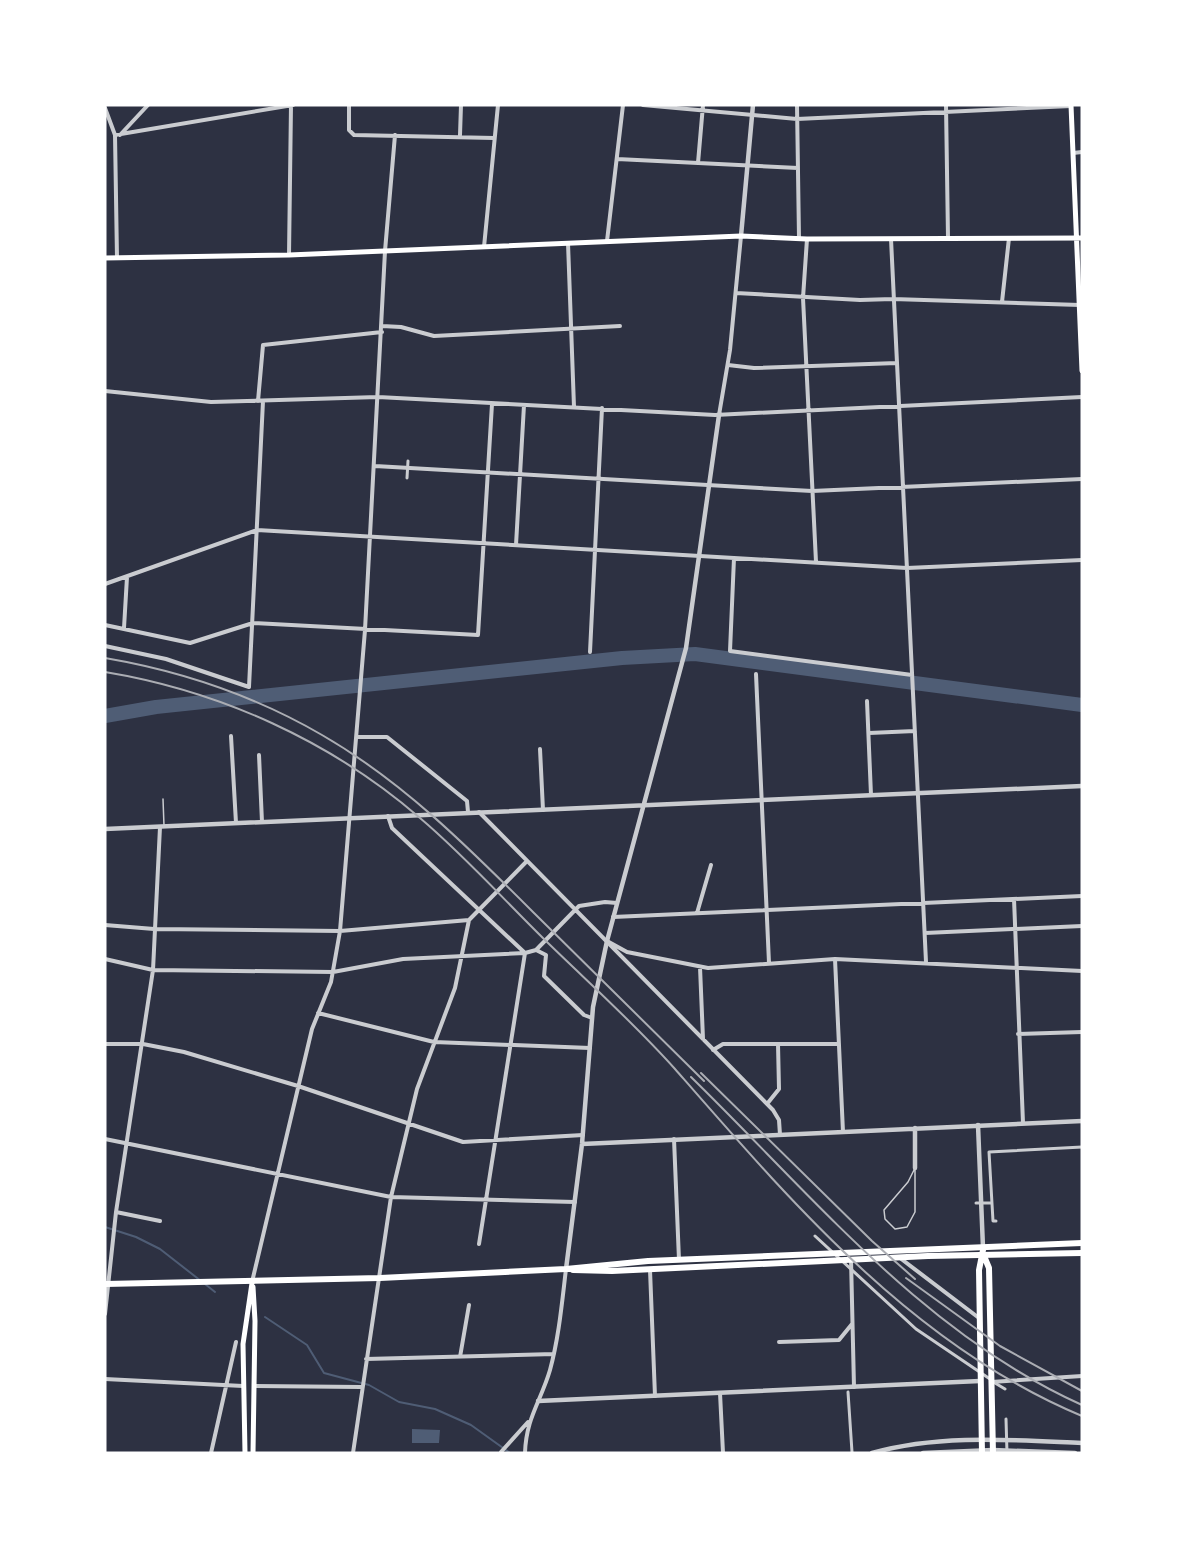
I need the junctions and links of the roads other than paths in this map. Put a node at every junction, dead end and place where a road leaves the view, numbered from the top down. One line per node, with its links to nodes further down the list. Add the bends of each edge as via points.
1 (148, 105): 18 (street)
2 (292, 105): 18 (street); 39 (street)
3 (349, 105): 19 (street, via 350,132)
4 (461, 105): 20 (street)
5 (498, 105): 21 (street)
6 (623, 105): 24 (street)
7 (643, 105): 14 (street)
8 (703, 105): 14 (street)
9 (753, 105): 16 (street)
10 (797, 105): 17 (street)
11 (946, 105): 15 (street)
12 (1071, 106): 15 (street); 23 (main road)
13 (105, 108): 18 (street)
14 (702, 111): 16 (street); 25 (street)
15 (946, 112): 17 (street); 30 (street)
16 (752, 115): 17 (street); 26 (street)
17 (797, 119): 27 (street)
18 (118, 135): 41 (street)
19 (395, 135): 20 (street); 38 (street)
20 (460, 135): 21 (street)
21 (494, 138): 37 (street)
22 (1082, 152): 23 (street)
23 (1073, 153): 32 (main road)
24 (617, 159): 25 (street); 35 (street)
25 (698, 163): 26 (street)
26 (748, 165): 27 (street); 28 (street)
27 (798, 168): 29 (street)
28 (741, 236): 29 (main road); 35 (main road); 42 (street)
29 (798, 238): 33 (main road)
30 (948, 238): 31 (main road); 34 (main road)
31 (1009, 238): 32 (main road); 45 (street)
32 (1080, 238): 46 (main road)
33 (807, 239): 34 (main road); 43 (street)
34 (891, 239): 44 (street)
35 (607, 242): 36 (main road)
36 (568, 243): 37 (main road); 50 (street)
37 (484, 247): 38 (main road)
38 (385, 251): 39 (main road); 48 (street)
39 (289, 255): 41 (main road)
40 (105, 258): 41 (main road)
41 (117, 258)
42 (736, 293): 43 (street); 53 (street)
43 (803, 298): 44 (street); 54 (street)
44 (893, 299): 45 (street); 52 (street)
45 (1002, 302): 46 (street)
46 (1080, 305): 47 (main road)
47 (1081, 313): 55 (main road)
48 (382, 326): 50 (street, via 434,336); 51 (street)
49 (620, 326): 50 (street)
50 (571, 328): 63 (street)
51 (382, 332): 57 (street); 59 (street, via 263,345)
52 (897, 363): 54 (street); 62 (street)
53 (728, 365): 54 (street); 66 (street)
54 (807, 366): 65 (street)
55 (1082, 371)
56 (105, 391): 59 (street, via 211,402)
57 (378, 397): 59 (street); 60 (street); 68 (street)
58 (1082, 397): 62 (street)
59 (260, 401): 77 (street)
60 (492, 404): 61 (street); 69 (street)
61 (524, 405): 63 (street); 70 (street)
62 (900, 405): 65 (street); 75 (street)
63 (574, 407): 64 (street)
64 (602, 408): 66 (street); 73 (street)
65 (809, 409): 66 (street); 76 (street)
66 (719, 415): 74 (street)
67 (408, 461): 71 (street)
68 (375, 466): 69 (street); 78 (street)
69 (488, 473): 70 (street); 79 (street)
70 (520, 475): 73 (street); 80 (street)
71 (407, 478)
72 (1082, 479): 75 (street)
73 (598, 480): 74 (street); 81 (street)
74 (710, 485): 76 (street); 82 (street)
75 (904, 487): 76 (street); 86 (street)
76 (812, 490): 85 (street)
77 (257, 530): 78 (street); 87 (street); 89 (street)
78 (371, 537): 79 (street); 92 (street)
79 (483, 544): 80 (street); 92 (street, via 478,635)
80 (516, 545): 81 (street)
81 (595, 549): 82 (street); 94 (street)
82 (699, 555): 83 (street); 109 (street, via 683,662)
83 (734, 558): 85 (street); 96 (street, via 730,651)
84 (1082, 560): 86 (street)
85 (816, 562): 86 (street)
86 (907, 568): 96 (street)
87 (127, 577): 88 (street); 91 (street)
88 (105, 584)
89 (253, 623): 91 (street, via 190,643); 92 (street); 93 (street, via 249,687 166,659)
90 (105, 625): 91 (street)
91 (124, 628)
92 (365, 630): 101 (street)
93 (105, 646)
94 (590, 652)
95 (756, 674): 108 (street)
96 (912, 675): 98 (street)
97 (867, 701): 99 (street)
98 (915, 731): 99 (street); 105 (street)
99 (869, 733): 106 (street)
100 (231, 736): 116 (street)
101 (356, 737): 111 (street, via 387,737 467,801); 114 (street)
102 (540, 749): 110 (street)
103 (259, 755): 115 (street)
104 (1082, 786): 105 (street)
105 (918, 793): 106 (street); 124 (street)
106 (871, 795): 108 (street)
107 (163, 799): 117 (lane)
108 (762, 799): 109 (street); 127 (street)
109 (644, 805): 110 (street); 123 (street)
110 (543, 810): 112 (street)
111 (468, 812): 112 (street); 113 (street)
112 (479, 812): 119 (street)
113 (388, 816): 114 (street); 126 (street, via 392,828)
114 (349, 818): 115 (street); 135 (street)
115 (262, 822): 116 (street)
116 (236, 824): 117 (street)
117 (162, 826): 118 (street); 134 (street)
118 (105, 829)
119 (527, 861): 125 (street); 126 (street)
120 (711, 865): 128 (street)
121 (1082, 896): 122 (street)
122 (1014, 899): 124 (street); 133 (street)
123 (617, 903): 125 (street); 129 (street)
124 (924, 903): 127 (street); 136 (street)
125 (576, 908): 137 (street); 138 (street)
126 (479, 910): 130 (street); 139 (street)
127 (767, 911): 128 (street); 144 (street)
128 (697, 913): 129 (street)
129 (613, 917): 137 (street)
130 (468, 920): 135 (street); 140 (street)
131 (105, 925): 134 (street)
132 (1082, 926): 133 (street)
133 (1015, 929): 136 (street); 146 (street)
134 (154, 930): 135 (street); 147 (street)
135 (340, 931): 149 (street)
136 (925, 933): 143 (street)
137 (607, 941): 145 (street, via 627,952); 151 (street); 154 (street)
138 (536, 950): 139 (street); 151 (street, via 546,955 544,976 584,1015)
139 (525, 953): 140 (street); 160 (street)
140 (460, 956): 149 (street, via 403,959); 155 (street, via 455,988)
141 (105, 959): 147 (street)
142 (835, 959): 143 (street); 144 (street); 159 (street)
143 (926, 962): 146 (street)
144 (769, 963): 145 (street)
145 (700, 967): 154 (street)
146 (1015, 968): 148 (street); 153 (street)
147 (153, 970): 149 (street); 157 (street)
148 (1082, 971)
149 (333, 972): 150 (street)
150 (318, 1012): 155 (street); 163 (street)
151 (592, 1018): 161 (street)
152 (1082, 1032): 153 (street)
153 (1018, 1034): 167 (street)
154 (703, 1040): 162 (street)
155 (434, 1042): 160 (street); 166 (street)
156 (105, 1044): 157 (street)
157 (143, 1044): 163 (street, via 184,1052); 176 (street)
158 (778, 1044): 159 (street); 162 (street, via 723,1044); 164 (street, via 779,1089)
159 (839, 1044): 170 (street)
160 (511, 1045): 161 (street); 175 (street)
161 (590, 1047): 171 (street)
162 (713, 1050): 164 (street)
163 (298, 1086): 166 (street); 180 (street)
164 (767, 1104): 172 (street, via 778,1117)
165 (1082, 1121): 167 (street)
166 (408, 1122): 175 (street, via 463,1142); 181 (street)
167 (1023, 1123): 168 (street)
168 (978, 1125): 169 (street); 192 (street)
169 (915, 1128): 170 (street); 179 (street)
170 (843, 1132): 172 (street)
171 (583, 1135): 175 (street); 177 (street)
172 (780, 1135): 174 (street)
173 (105, 1139): 176 (street)
174 (674, 1139): 177 (street); 197 (street)
175 (496, 1140): 182 (street)
176 (126, 1143): 180 (street); 186 (street)
177 (582, 1144): 183 (street)
178 (1082, 1148): 185 (street, via 989,1152)
179 (915, 1168): 179 (lane, via 914,1218 907,1227 895,1229 885,1219 884,1210)
180 (277, 1174): 181 (street); 201 (street)
181 (391, 1197): 182 (street); 200 (street)
182 (486, 1199): 183 (street); 191 (street)
183 (576, 1202): 198 (street)
184 (976, 1203): 185 (street)
185 (992, 1203): 188 (street)
186 (116, 1212): 187 (street); 202 (street)
187 (160, 1221)
188 (996, 1221)
189 (815, 1236): 221 (street, via 916,1329)
190 (1082, 1243): 192 (main road)
191 (479, 1244)
192 (983, 1248): 194 (main road); 195 (main road)
193 (1082, 1252): 194 (main road)
194 (984, 1255): 196 (main road); 205 (main road, via 979,1270); 215 (main road, via 989,1268)
195 (851, 1257): 196 (main road); 197 (main road); 199 (main road); 206 (street)
196 (900, 1258): 205 (street)
197 (679, 1260): 198 (main road)
198 (566, 1269): 199 (main road); 200 (main road); 209 (street)
199 (651, 1270): 224 (street)
200 (380, 1278): 201 (main road); 211 (street)
201 (252, 1282): 202 (main road); 218 (main road, via 243,1344); 219 (main road)
202 (106, 1284): 204 (street)
203 (469, 1305): 210 (street)
204 (105, 1314)
205 (979, 1318): 214 (main road)
206 (852, 1324): 208 (street, via 839,1340); 220 (street)
207 (236, 1342): 217 (street)
208 (779, 1342)
209 (554, 1354): 210 (street); 225 (street)
210 (460, 1357): 211 (street)
211 (366, 1359): 216 (street)
212 (1082, 1376): 215 (street)
213 (105, 1379): 217 (street)
214 (980, 1381): 220 (street); 228 (main road)
215 (990, 1382): 229 (main road)
216 (362, 1384): 219 (street); 238 (street)
217 (227, 1385): 218 (street); 235 (street)
218 (243, 1386): 236 (main road)
219 (255, 1386): 237 (main road)
220 (854, 1387): 223 (street)
221 (1005, 1389)
222 (848, 1392): 233 (street)
223 (720, 1393): 224 (street); 240 (street)
224 (655, 1396): 225 (street)
225 (538, 1401): 227 (street)
226 (1006, 1419): 243 (street)
227 (528, 1421): 231 (street); 239 (street)
228 (982, 1439): 229 (street); 234 (main road); 241 (street, via 910,1445)
229 (993, 1439): 230 (street); 232 (main road)
230 (1082, 1443)
231 (504, 1450)
232 (993, 1451): 234 (street); 244 (street)
233 (852, 1452)
234 (982, 1452): 242 (street)
235 (211, 1453)
236 (244, 1453)
237 (253, 1453)
238 (352, 1453)
239 (525, 1453)
240 (723, 1453)
241 (872, 1453)
242 (923, 1453)
243 (1007, 1453)
244 (1075, 1453)

